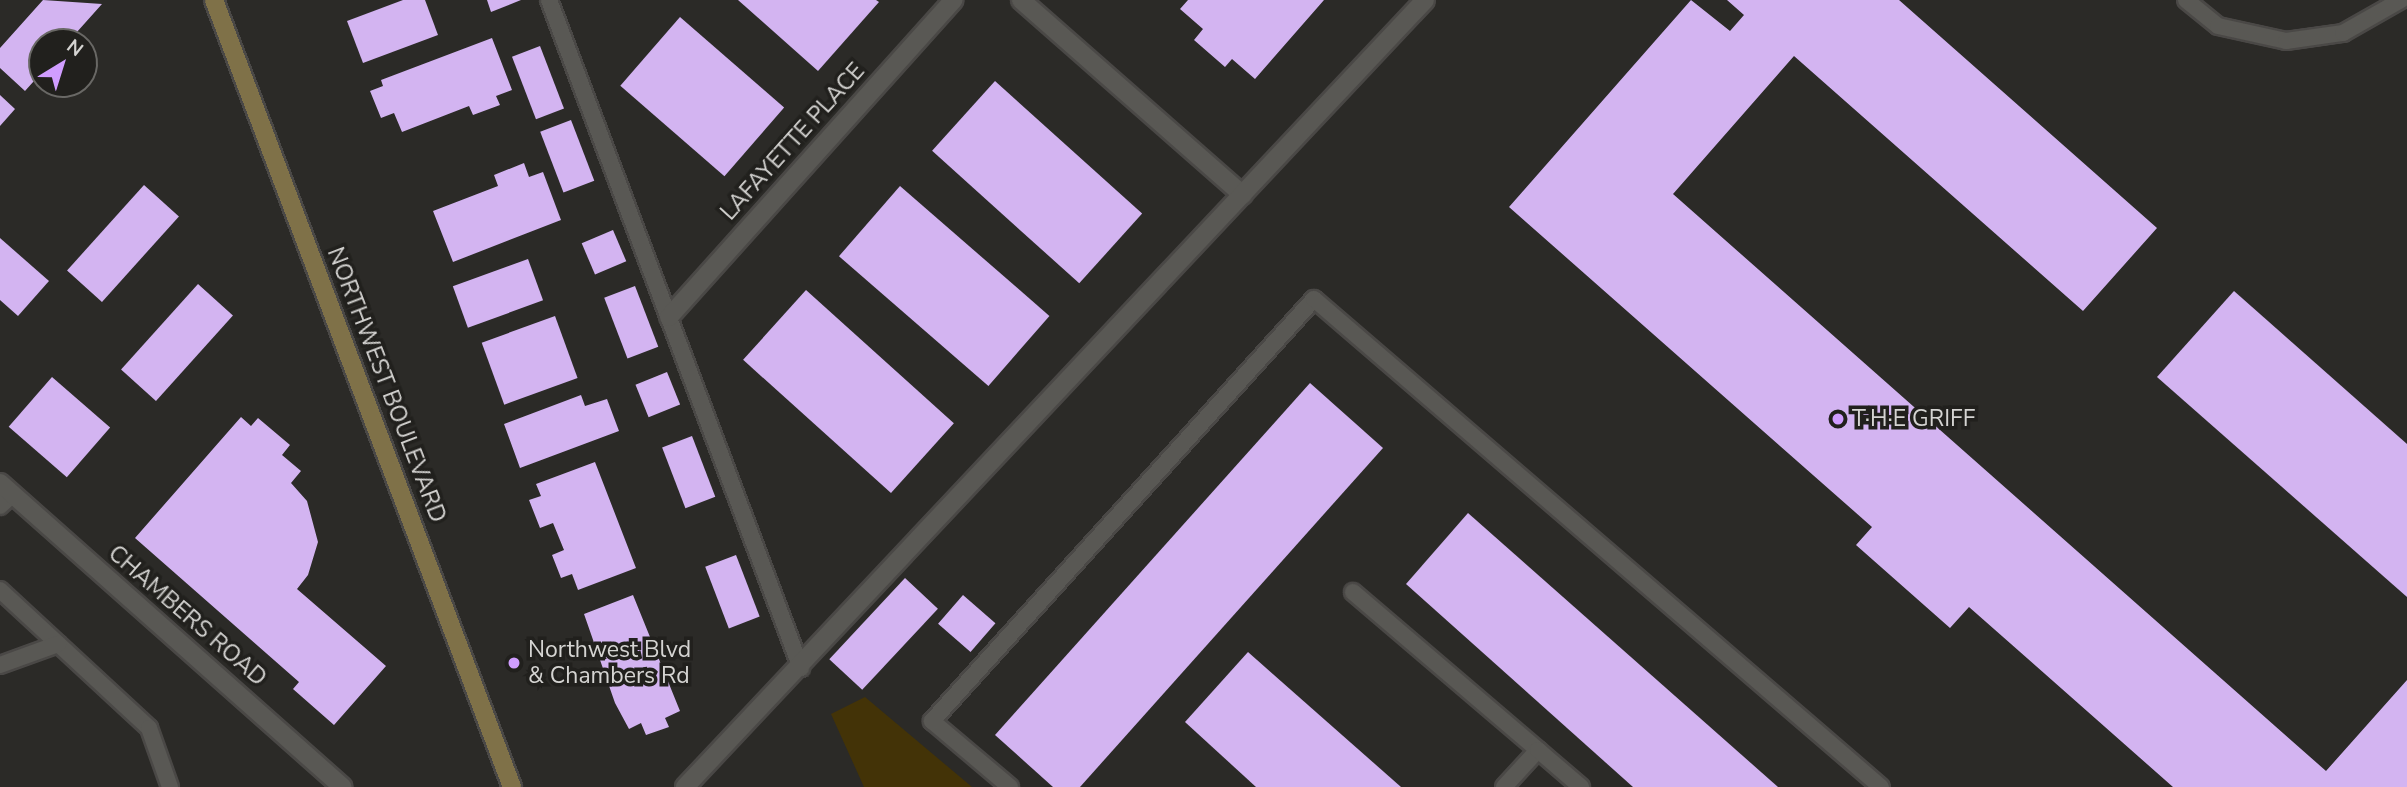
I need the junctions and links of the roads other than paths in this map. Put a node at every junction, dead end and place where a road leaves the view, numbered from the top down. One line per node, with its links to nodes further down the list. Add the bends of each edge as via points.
1 (214, 0): 19 (main road, NORTHWEST BOULEVARD)
2 (550, 0): 9 (lane)
3 (953, 0): 9 (street, LAFAYETTE PLACE)
4 (1021, 0): 8 (street)
5 (1425, 0): 8 (street)
6 (2186, 0): 7 (lane, via 2218,26 2286,41 2343,33)
7 (2400, 4)
8 (1243, 195): 15 (street)
9 (669, 317): 15 (lane)
10 (4, 495): 18 (street, CHAMBERS ROAD)
11 (0, 590): 13 (lane)
12 (1353, 592): 16 (lane)
13 (58, 644): 14 (lane); 17 (lane, via 149,728)
14 (0, 666)
15 (801, 668): 20 (street)
16 (1538, 750): 22 (lane); 23 (lane)
17 (170, 787)
18 (342, 787)
19 (512, 787)
20 (685, 787)
21 (1010, 787): 24 (lane, via 932,722 1314,299)
22 (1504, 787)
23 (1581, 787)
24 (1881, 787)

